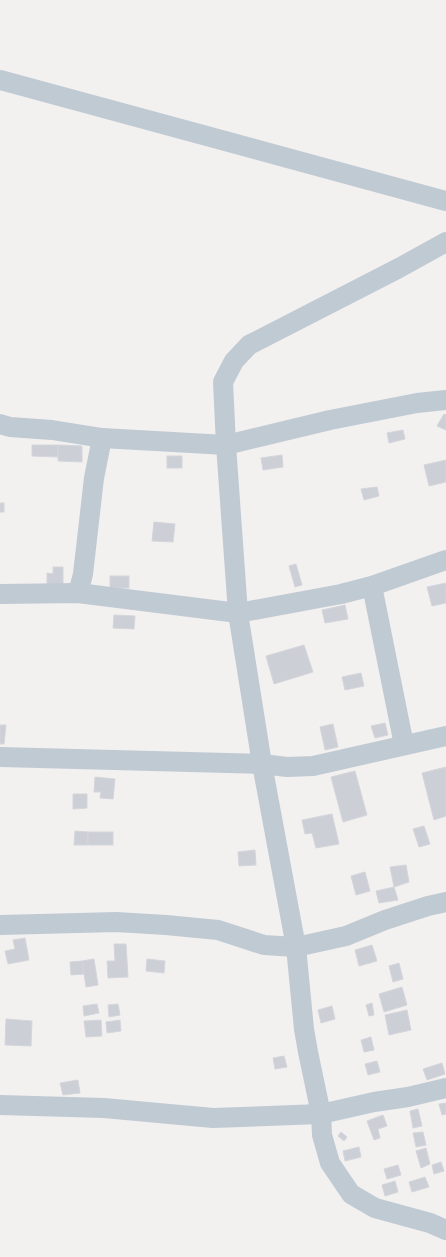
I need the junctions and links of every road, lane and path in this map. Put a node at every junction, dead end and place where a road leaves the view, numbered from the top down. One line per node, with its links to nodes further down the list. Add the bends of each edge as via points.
1 (0, 80): 2 (street)
2 (446, 201)
3 (446, 242): 7 (street, via 249,345 234,361 223,382)
4 (446, 400): 7 (street, via 417,403 337,419)
5 (0, 424): 6 (street, via 10,428 52,430)
6 (102, 438): 7 (street); 10 (street, via 94,478 83,574)
7 (226, 445): 12 (street)
8 (446, 560): 9 (street)
9 (372, 586): 12 (street); 14 (street)
10 (78, 593): 11 (street); 12 (street)
11 (0, 594)
12 (238, 613): 16 (street)
13 (446, 736): 14 (street)
14 (404, 744): 16 (street, via 313,766 287,767)
15 (0, 757): 16 (street)
16 (262, 764): 19 (street)
17 (446, 902): 19 (street, via 385,920 346,936)
18 (0, 924): 19 (street, via 116,922 166,925 218,930 264,945)
19 (296, 947): 22 (street, via 308,1052)
20 (446, 1088): 22 (street)
21 (0, 1105): 22 (street, via 104,1108 213,1118)
22 (321, 1114): 23 (street, via 322,1135 330,1163 351,1194 375,1208)
23 (446, 1230)

